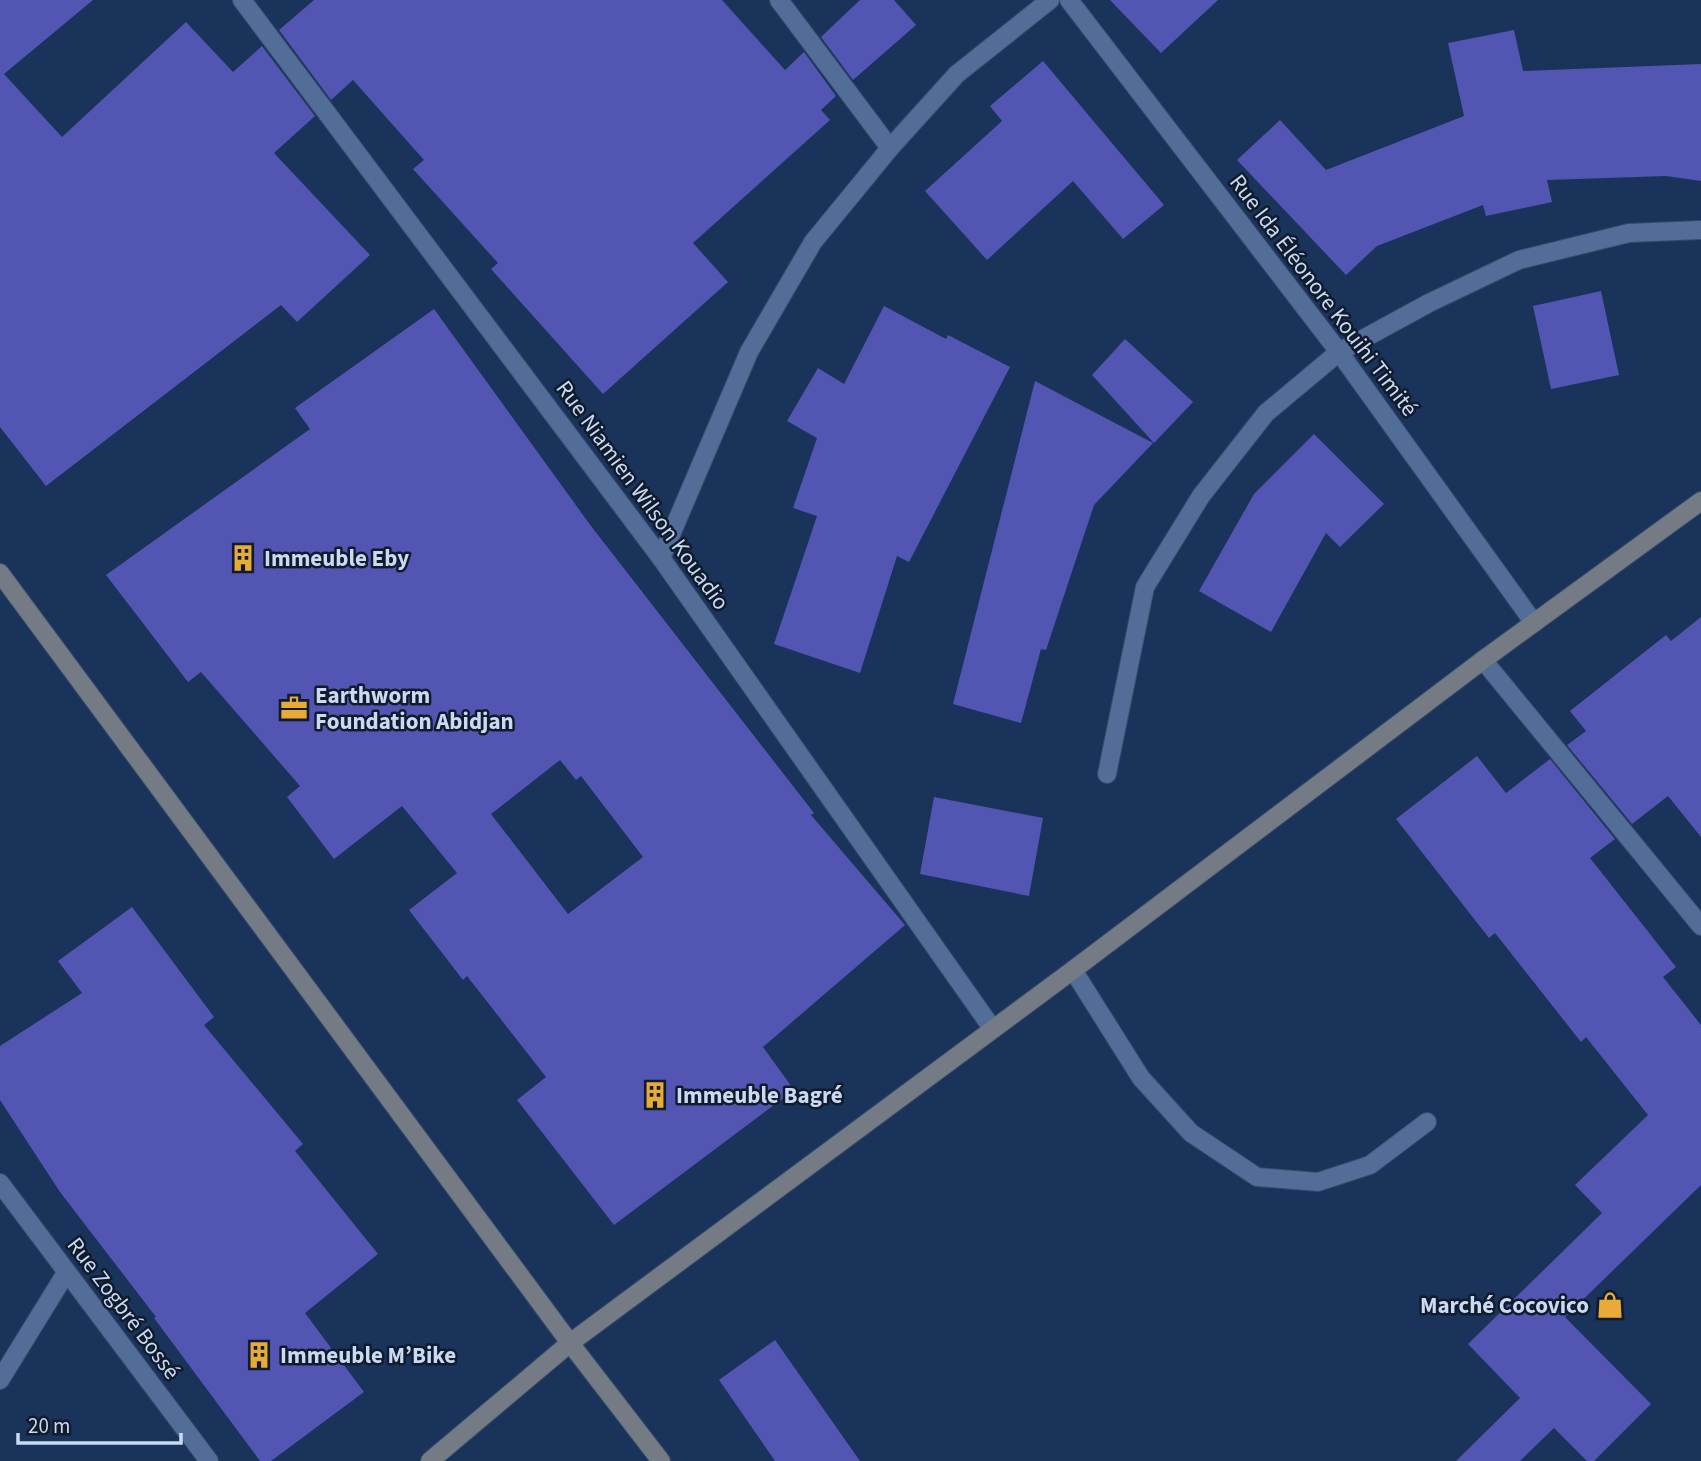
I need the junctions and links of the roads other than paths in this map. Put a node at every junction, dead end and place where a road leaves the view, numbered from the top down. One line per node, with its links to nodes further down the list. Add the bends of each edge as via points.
1 (242, 0): 9 (street, Rue Niamien Wilson Kouadio)
2 (779, 0): 5 (street)
3 (1050, 0): 5 (street, via 957,74)
4 (1069, 0): 7 (street, Rue Ida Éléonore Kouihi Timité)
5 (890, 148): 9 (street, via 813,242 749,352)
6 (1701, 230): 7 (street, via 1629,233 1519,260)
7 (1339, 352): 11 (street, Rue Ida Éléonore Kouihi Timité); 13 (street, via 1266,413 1201,496 1145,587)
8 (1701, 501): 11 (street)
9 (661, 558): 16 (street, Rue Niamien Wilson Kouadio)
10 (0, 573): 20 (street)
11 (1534, 623): 12 (street)
12 (1483, 660): 14 (street); 15 (street)
13 (1107, 774)
14 (1701, 926)
15 (1073, 970): 16 (street); 17 (street, via 1141,1078 1191,1133 1257,1177 1318,1182 1370,1165)
16 (992, 1028): 20 (street)
17 (1427, 1122)
18 (0, 1183): 19 (street, Rue Zogbré Bossé)
19 (66, 1273): 21 (street); 22 (street, Rue Zogbré Bossé)
20 (570, 1343): 23 (street); 24 (street)
21 (0, 1380)
22 (209, 1461)
23 (430, 1461)
24 (661, 1461)

